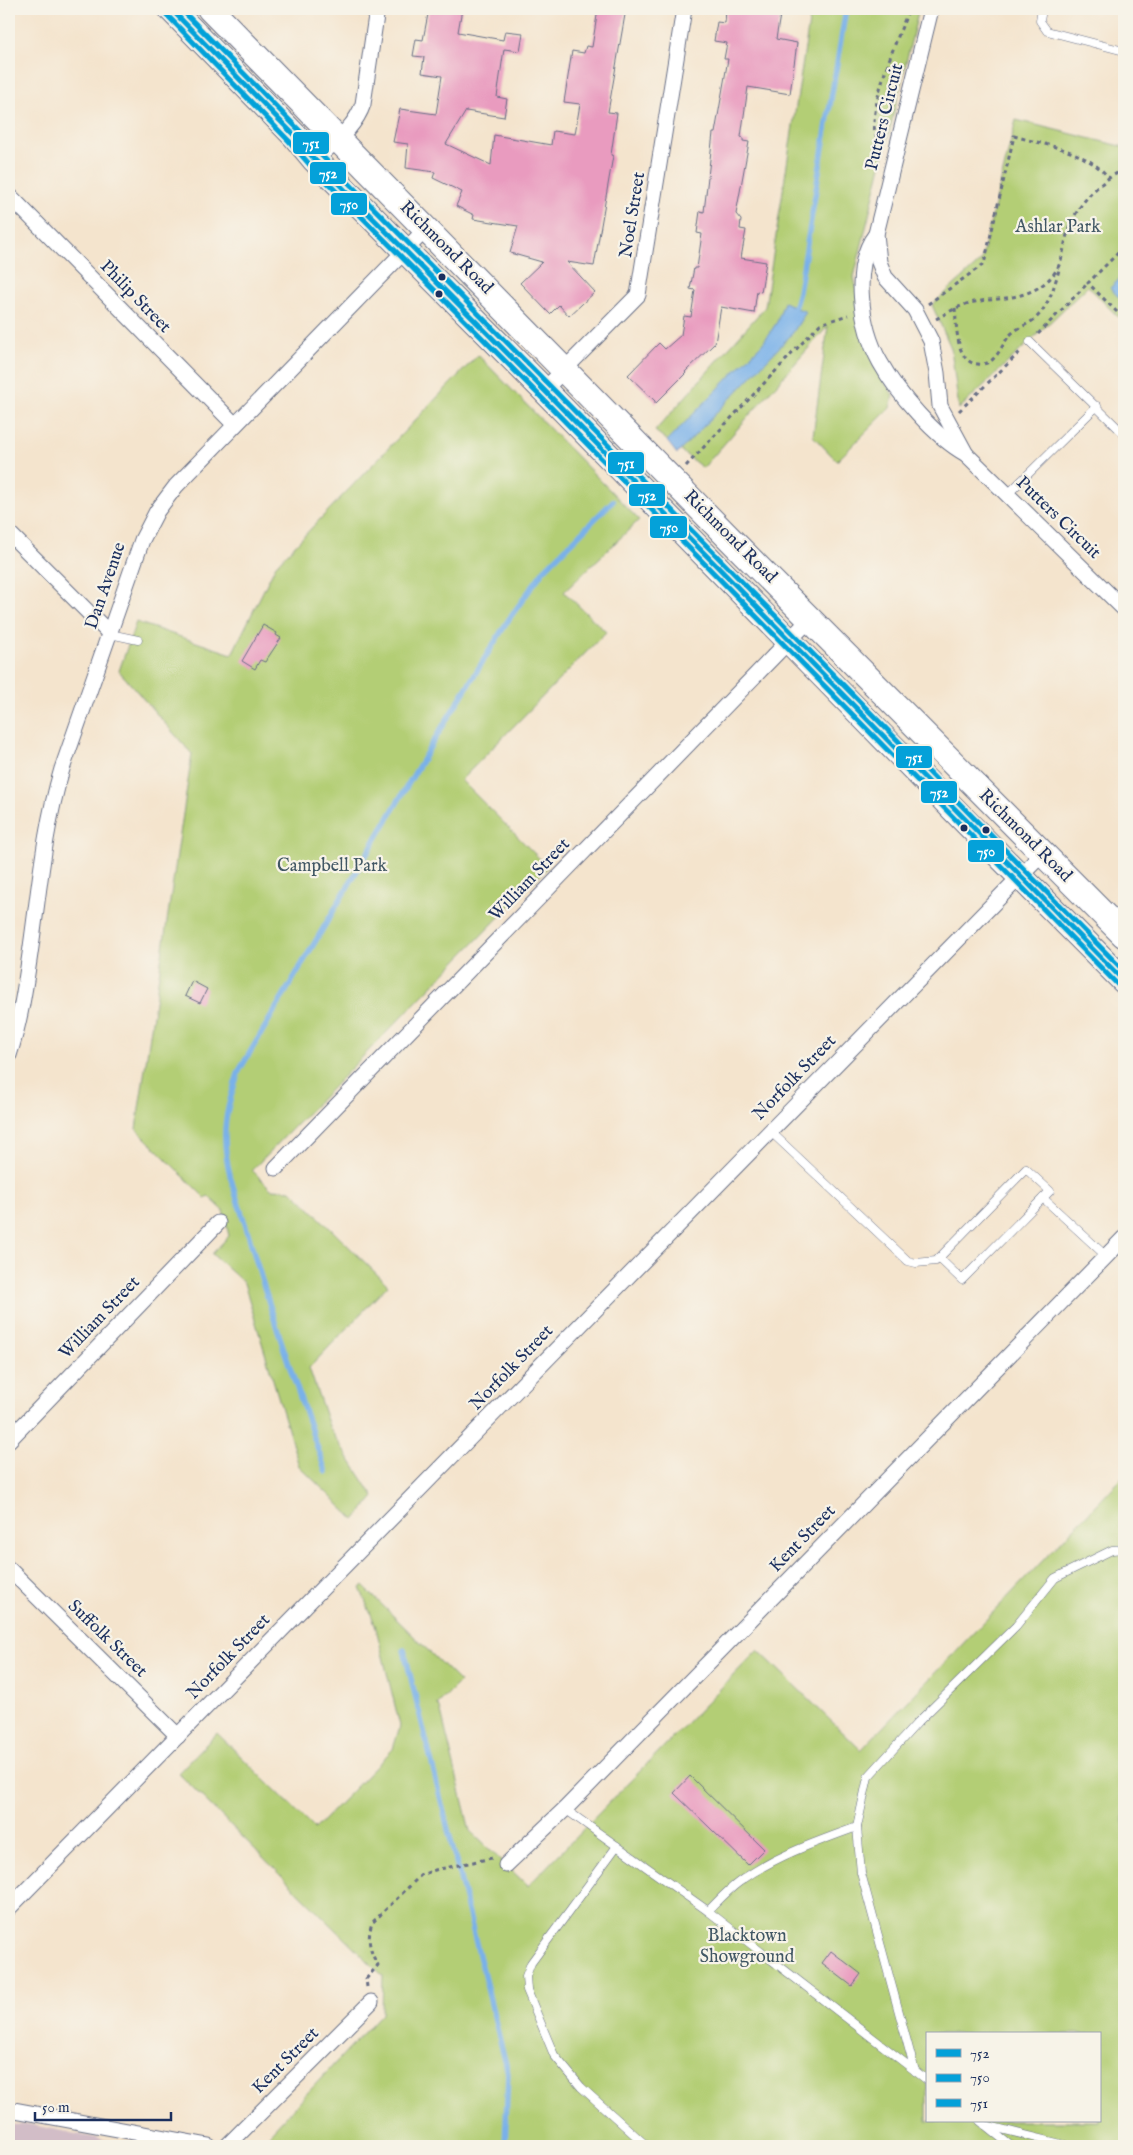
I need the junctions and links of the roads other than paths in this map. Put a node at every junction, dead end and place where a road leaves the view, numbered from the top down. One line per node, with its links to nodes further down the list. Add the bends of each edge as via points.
1 (171, 9): 9 (main road, Richmond Road)
2 (210, 9): 8 (main road, Richmond Road)
3 (377, 9): 8 (street, via 363,104 359,116)
4 (684, 9): 15 (street, Noel Street, via 638,295)
5 (931, 9): 12 (street, Putters Circuit)
6 (1042, 9): 7 (lane, via 1040,21 1047,31)
7 (1124, 51)
8 (338, 138): 9 (street); 11 (main road, Richmond Road)
9 (315, 160): 13 (main road, Richmond Road)
10 (9, 195): 18 (street, Philip Street)
11 (426, 229): 13 (street, Dan Avenue); 15 (main road, Richmond Road)
12 (876, 234): 20 (street, Putters Circuit, via 879,262 885,276 915,310 931,341 940,406); 20 (street, Putters Circuit, via 863,260 862,281 864,315 874,349 903,396 950,445)
13 (405, 250): 16 (main road, Richmond Road); 18 (street, Dan Avenue)
14 (1030, 342): 17 (lane)
15 (565, 370): 16 (street, Noel Street); 24 (main road, Richmond Road)
16 (544, 390): 27 (main road, Richmond Road)
17 (1096, 406): 19 (lane); 21 (lane)
18 (235, 425): 25 (street, Dan Avenue, via 176,486 157,511 142,540)
19 (1124, 434)
20 (966, 454): 21 (street, Putters Circuit)
21 (1008, 494): 23 (street, Putters Circuit)
22 (9, 533): 25 (street)
23 (1121, 599)
24 (811, 618): 27 (street, William Street); 28 (main road, Richmond Road)
25 (110, 634): 26 (lane); 32 (street, Dan Avenue, via 51,806 24,995)
26 (138, 640)
27 (789, 640): 29 (main road, Richmond Road); 34 (street, William Street)
28 (1042, 854): 29 (street, Norfolk Street); 30 (main road, Richmond Road)
29 (1021, 875): 31 (main road, Richmond Road); 33 (street, Norfolk Street)
30 (1124, 935)
31 (1124, 981)
32 (9, 1055)
33 (770, 1131): 39 (lane, via 908,1261 933,1262); 43 (street, Norfolk Street)
34 (276, 1168)
35 (1044, 1198): 38 (lane); 39 (lane, via 962,1280); 39 (lane, via 1050,1191 1026,1169)
36 (218, 1222): 40 (street, William Street)
37 (1124, 1238): 38 (street, Kent Street)
38 (1106, 1256): 44 (street, Kent Street)
39 (939, 1258)
40 (9, 1440)
41 (1124, 1549): 45 (lane, via 1112,1550 1055,1578 1016,1626 918,1722 868,1777)
42 (9, 1570): 43 (street, Suffolk Street)
43 (178, 1736): 48 (street, Norfolk Street)
44 (565, 1809): 46 (lane); 47 (street, Kent Street)
45 (857, 1828): 49 (lane, via 804,1846 766,1864 738,1883); 51 (lane, via 862,1873)
46 (616, 1846): 49 (lane); 57 (lane, via 531,1963 526,1976 527,1990 554,2055 581,2086)
47 (506, 1865)
48 (9, 1908)
49 (708, 1911): 51 (lane)
50 (371, 2002): 56 (street, Kent Street)
51 (915, 2071): 52 (lane)
52 (926, 2079)
53 (9, 2109): 55 (street)
54 (982, 2123): 58 (lane); 59 (lane)
55 (209, 2146)
56 (227, 2146)
57 (647, 2146)
58 (1011, 2146)
59 (1069, 2146)

